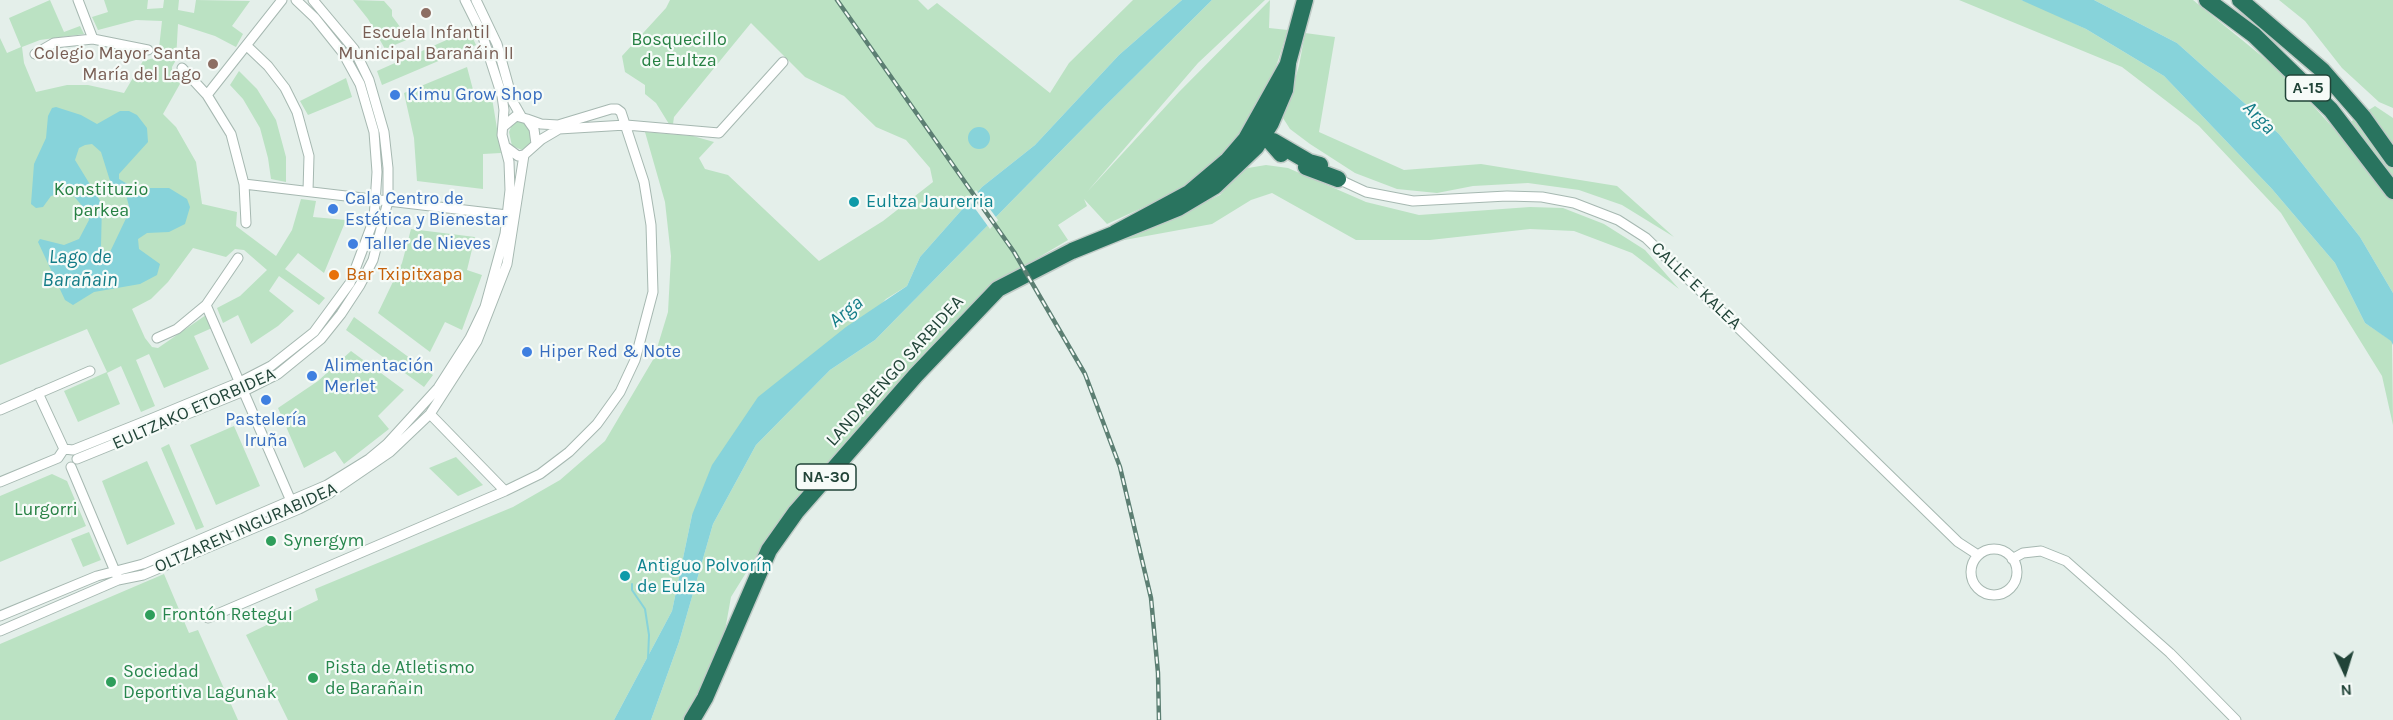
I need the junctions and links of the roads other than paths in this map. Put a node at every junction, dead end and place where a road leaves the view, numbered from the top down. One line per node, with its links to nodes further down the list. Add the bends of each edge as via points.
1 (78, 0): 10 (street)
2 (282, 0): 11 (street)
3 (296, 0): 35 (street, EULTZAKO ETORBIDEA, via 343,53 360,84 374,132)
4 (313, 0): 36 (street, EULTZAKO ETORBIDEA, via 354,49 369,80 384,132)
5 (465, 0): 21 (street, via 494,66)
6 (476, 0): 19 (street, via 497,44 513,102)
7 (1305, 0): 15 (highway)
8 (2207, 0): 34 (highway, A-15, via 2254,36 2331,110)
9 (2240, 0): 27 (highway, A-15, via 2322,70)
10 (93, 39): 12 (street); 13 (street, via 54,43)
11 (247, 46): 17 (street); 33 (street, via 285,88 297,112 309,156)
12 (148, 50)
13 (35, 54)
14 (783, 62): 20 (street, via 719,133)
15 (1288, 64): 18 (highway, via 1285,90); 22 (highway, via 1265,117); 30 (highway, via 1246,139)
16 (182, 68): 17 (street)
17 (207, 95): 32 (street, via 231,134)
18 (1276, 113): 22 (highway); 29 (highway, via 1283,136)
19 (524, 118): 20 (street, via 558,125 617,109); 21 (street, via 508,121); 23 (street, via 534,129)
20 (626, 125): 23 (street, via 560,129); 54 (street, via 644,182 653,261 653,292 635,360 620,392 590,431 540,474)
21 (504, 126): 24 (street)
22 (1264, 137): 25 (highway); 28 (highway); 29 (highway); 30 (highway, via 1243,149 1220,173)
23 (536, 144): 26 (street)
24 (505, 146): 26 (street, via 518,156); 37 (street, OLTZAREN INGURABIDEA, via 509,162)
25 (1281, 154): 28 (highway, via 1261,153); 31 (highway, via 1316,173)
26 (524, 155): 48 (street, OLTZAREN INGURABIDEA, via 513,240 495,299 469,357)
27 (2393, 159)
28 (1244, 160): 39 (highway, via 1197,198 1151,221)
29 (1320, 165): 31 (highway)
30 (1209, 177): 39 (highway, via 1189,193)
31 (1338, 179): 56 (street, CALLE E KALEA, via 1366,192 1413,201 1542,197 1574,203 1618,220 1646,238 1958,542)
32 (244, 184): 33 (street); 38 (street)
33 (308, 191): 35 (street)
34 (2393, 191)
35 (376, 200): 36 (street); 44 (street, EULTZAKO ETORBIDEA, via 369,239 350,283 333,308 294,350)
36 (388, 201): 37 (street); 44 (street, EULTZAKO ETORBIDEA, via 373,260 341,314 300,358 278,374)
37 (507, 215): 46 (street, OLTZAREN INGURABIDEA, via 481,316 449,374)
38 (246, 223)
39 (1115, 233): 62 (highway, LANDABENGO SARBIDEA / NA-30, via 1027,273 982,303 796,512 770,550)
40 (238, 258): 41 (street)
41 (207, 305): 42 (street, via 177,329); 44 (street)
42 (157, 338)
43 (90, 371): 45 (street)
44 (242, 386): 51 (street, EULTZAKO ETORBIDEA); 55 (street)
45 (38, 393): 47 (street); 51 (street)
46 (427, 399): 48 (street, via 432,400); 49 (street, OLTZAREN INGURABIDEA)
47 (0, 410)
48 (432, 411): 50 (street, OLTZAREN INGURABIDEA); 54 (street)
49 (412, 416): 50 (street); 55 (street, OLTZAREN INGURABIDEA, via 369,459)
50 (421, 422): 58 (street, OLTZAREN INGURABIDEA, via 390,452 330,494 142,575)
51 (71, 457): 52 (street); 52 (street, via 62,466); 58 (street)
52 (58, 458): 53 (street)
53 (0, 482)
54 (506, 491): 60 (street)
55 (291, 501): 58 (street, OLTZAREN INGURABIDEA)
56 (1978, 555): 57 (street, via 2000,550); 57 (street, via 1971,569 1974,584 1993,595 2012,586 2016,572)
57 (2012, 559): 63 (street, via 2041,551 2066,561 2170,653)
58 (117, 577): 59 (street, OLTZAREN INGURABIDEA, via 97,576); 61 (street, OLTZAREN INGURABIDEA)
59 (0, 616)
60 (208, 618)
61 (0, 631)
62 (692, 720)
63 (2236, 720)

